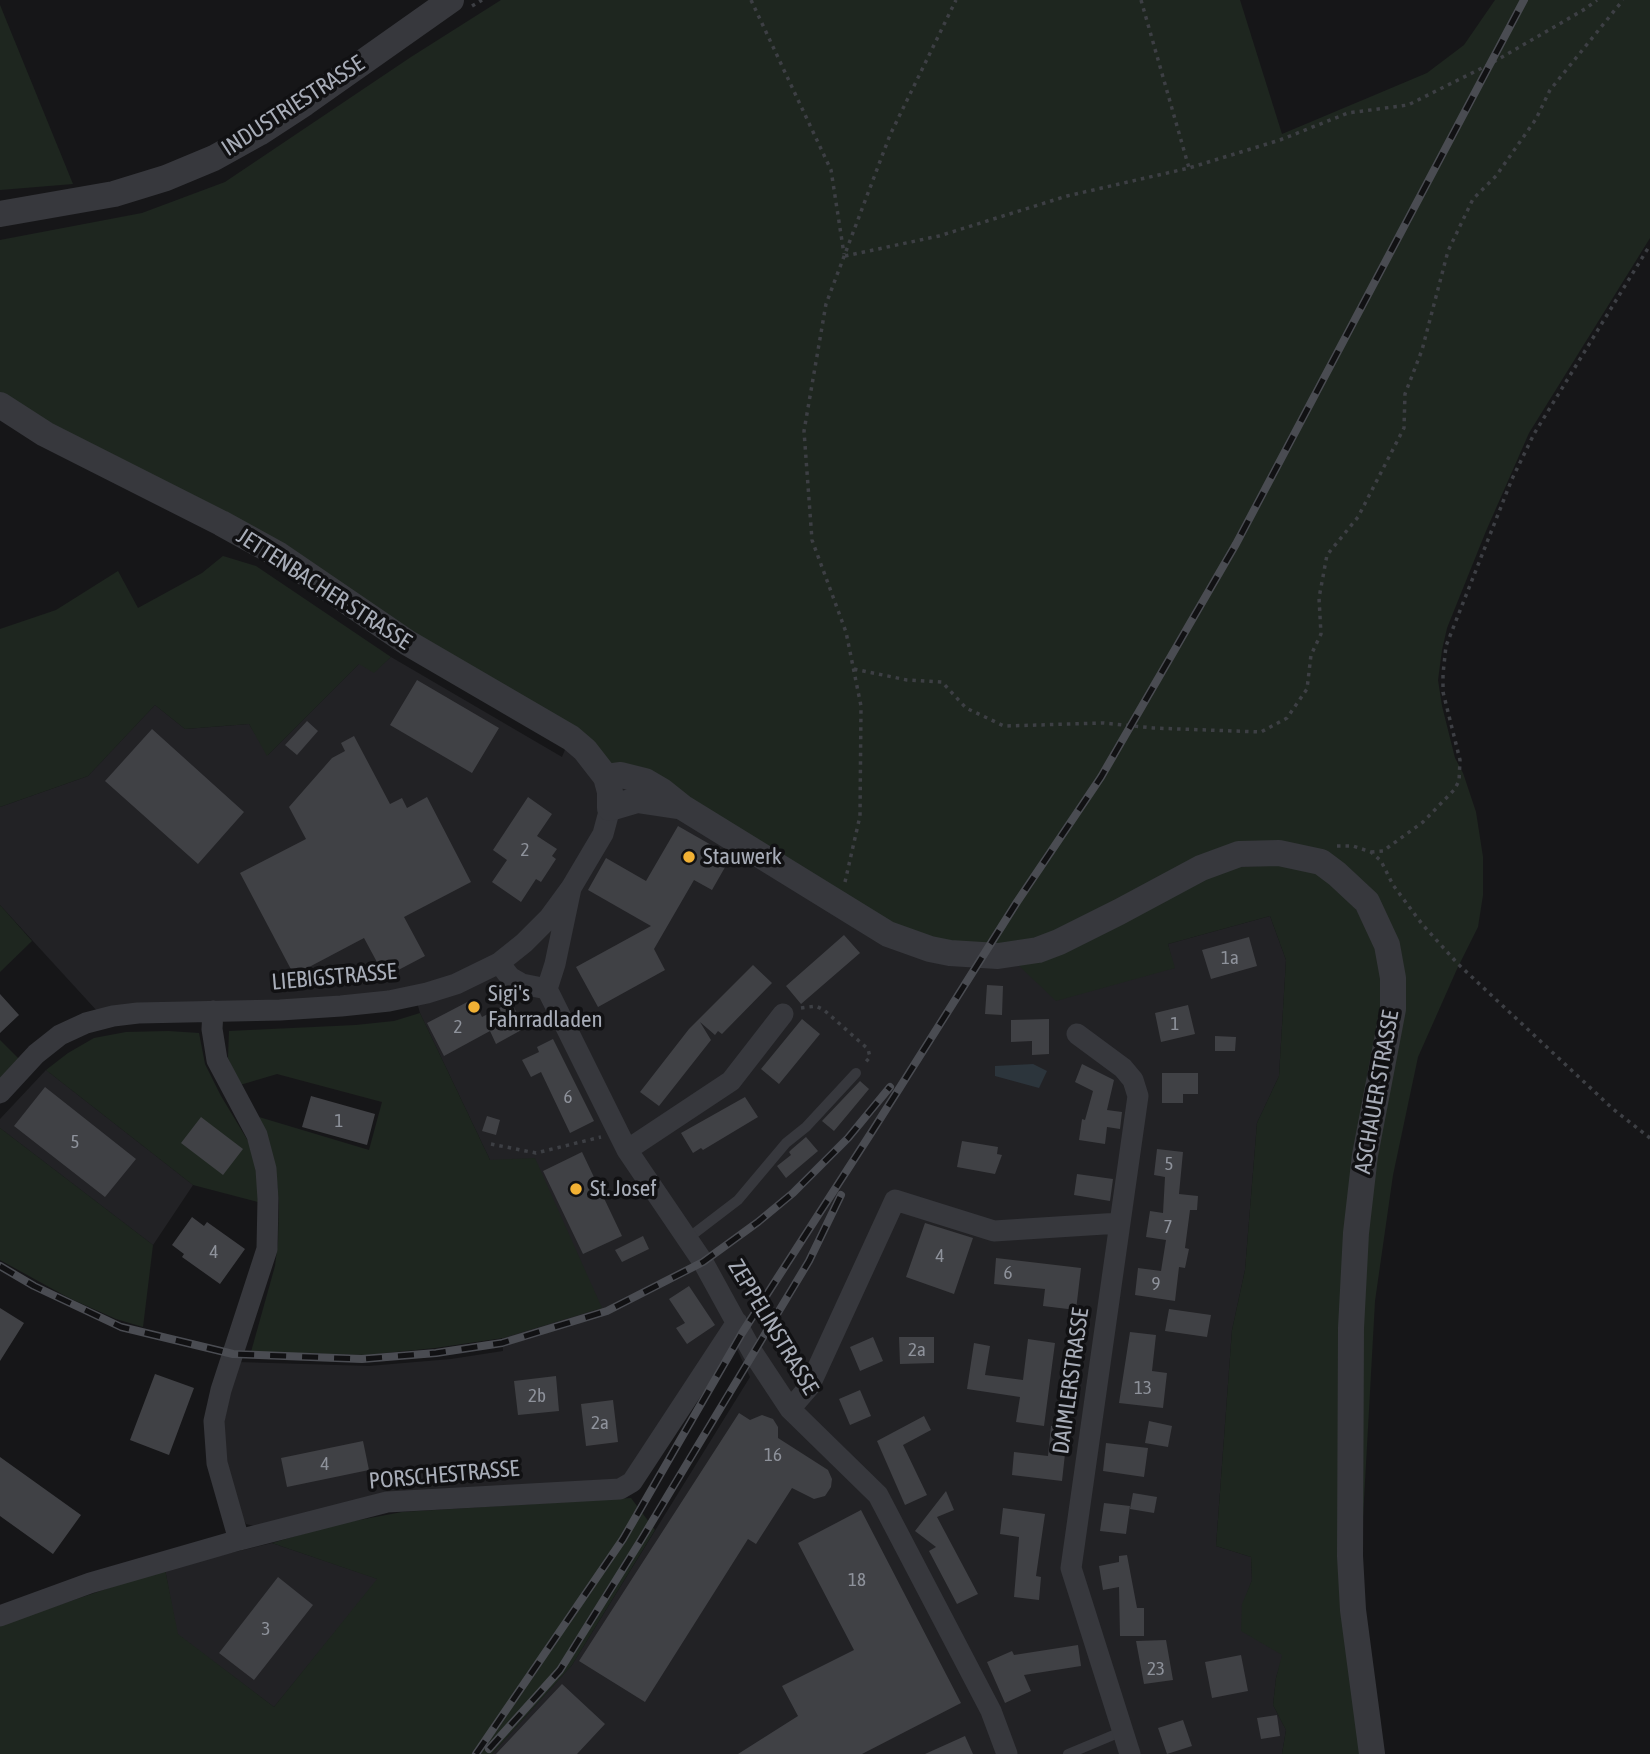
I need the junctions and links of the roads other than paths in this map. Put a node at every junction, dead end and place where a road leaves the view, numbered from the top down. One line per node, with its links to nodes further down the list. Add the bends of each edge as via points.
1 (451, 0): 2 (street, INDUSTRIESTRASSE, via 305,103 214,158 114,194)
2 (0, 214)
3 (0, 405): 4 (street, JETTENBACHER STRASSE, via 45,434 279,555 408,643 571,738)
4 (606, 777): 5 (street, ASCHAUER STRASSE, via 621,775 645,782); 6 (street)
5 (682, 807): 6 (street, ASCHAUER STRASSE, via 637,800); 26 (street, ASCHAUER STRASSE, via 888,934 930,949 969,955 1019,954 1059,942 1224,858 1256,852 1321,862 1367,902 1387,945 1394,1009 1365,1155 1351,1341 1350,1556)
6 (610, 808): 7 (street, LIEBIGSTRASSE, via 603,834)
7 (571, 888): 8 (street, LIEBIGSTRASSE, via 549,918); 9 (street)
8 (499, 963): 9 (street, via 522,984); 10 (street, LIEBIGSTRASSE, via 456,984 389,1001)
9 (547, 989): 15 (street, ZEPPELINSTRASSE)
10 (213, 1011): 14 (street, LIEBIGSTRASSE, via 138,1013 86,1023 60,1035 36,1054); 20 (street, via 217,1060 257,1135 268,1199 267,1248 214,1421 217,1462)
11 (783, 1014): 15 (street, via 731,1081)
12 (1077, 1034): 16 (street, DAIMLERSTRASSE, via 1124,1068 1138,1096)
13 (856, 1073): 17 (lane, via 786,1143 738,1200)
14 (0, 1093)
15 (623, 1141): 17 (street, ZEPPELINSTRASSE)
16 (1120, 1223): 19 (street, via 994,1231 895,1200 809,1387); 22 (street, DAIMLERSTRASSE, via 1072,1568)
17 (687, 1239): 18 (street, ZEPPELINSTRASSE)
18 (737, 1322): 19 (street, ZEPPELINSTRASSE); 20 (street, PORSCHESTRASSE, via 632,1482 620,1489 387,1502)
19 (790, 1409): 23 (street, ZEPPELINSTRASSE, via 878,1494 991,1711)
20 (239, 1540): 21 (street, PORSCHESTRASSE, via 90,1583)
21 (0, 1616)
22 (1123, 1731): 24 (lane); 25 (street, DAIMLERSTRASSE)
23 (1007, 1754)
24 (1068, 1754)
25 (1130, 1754)
26 (1372, 1754)

